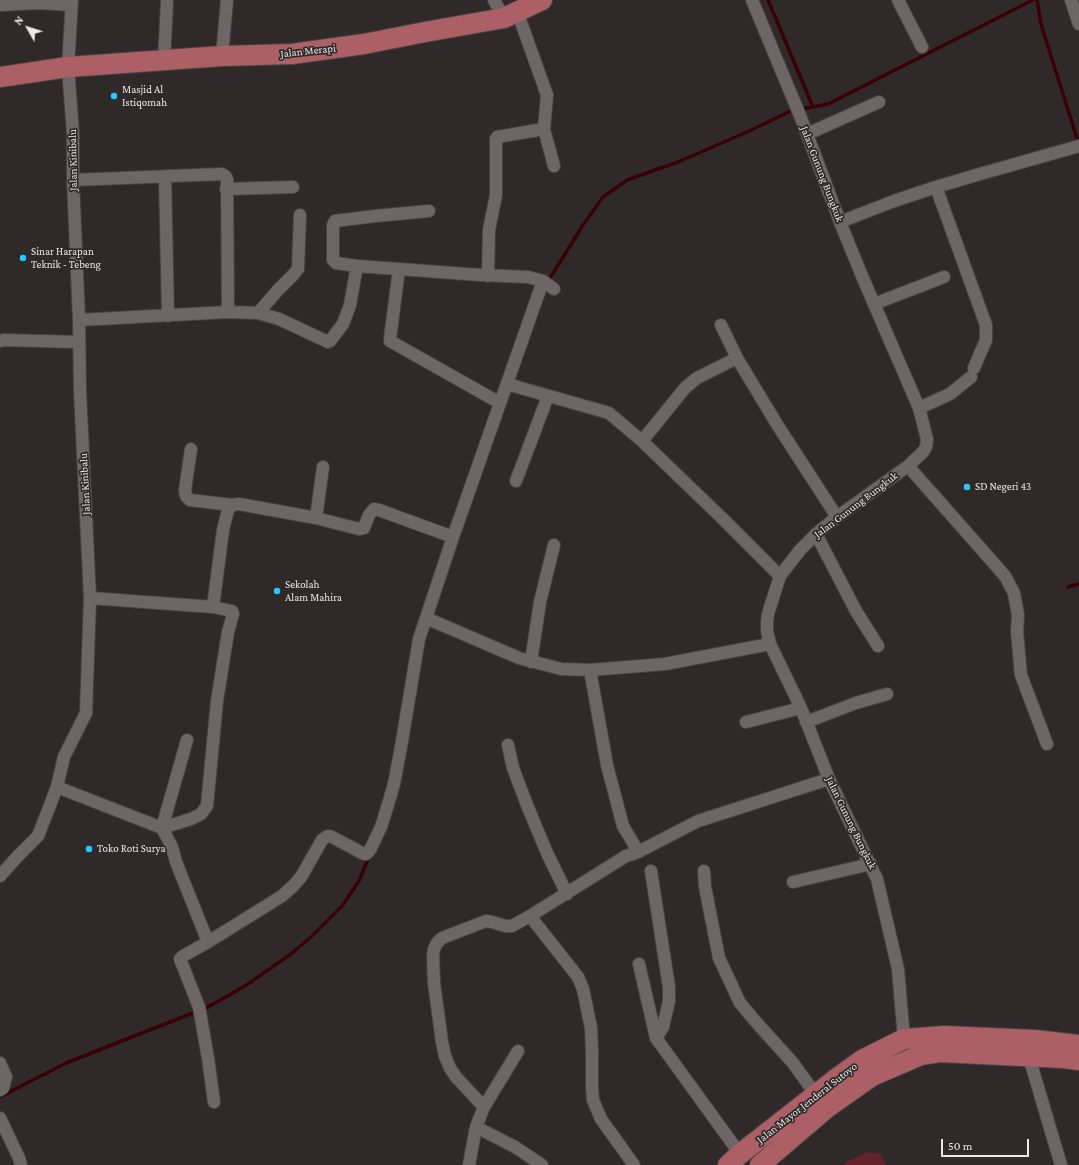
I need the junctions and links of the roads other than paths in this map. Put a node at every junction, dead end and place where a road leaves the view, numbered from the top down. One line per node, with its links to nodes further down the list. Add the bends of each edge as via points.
1 (228, 0): 13 (street)
2 (494, 0): 10 (street)
3 (542, 0): 10 (main road, Jalan Merapi)
4 (752, 0): 19 (street, Jalan Gunung Bungkuk)
5 (898, 0): 12 (street)
6 (1071, 0): 11 (street)
7 (167, 2): 14 (street)
8 (72, 3): 9 (street); 15 (street, Jalan Kinibalu)
9 (0, 5)
10 (510, 15): 13 (main road, Jalan Merapi, via 364,44 292,54); 18 (street, via 547,95)
11 (1079, 24)
12 (922, 47)
13 (222, 56): 14 (main road, Jalan Merapi)
14 (164, 61): 15 (main road, Jalan Merapi)
15 (68, 67): 16 (main road, Jalan Merapi); 23 (street, Jalan Kinibalu)
16 (0, 77)
17 (879, 102): 19 (street)
18 (544, 129): 21 (street); 32 (street, via 496,139 496,195 489,230)
19 (807, 134): 29 (street, Jalan Gunung Bungkuk)
20 (1076, 147): 25 (street)
21 (554, 166)
22 (165, 176): 23 (street); 26 (street, via 222,174 227,179); 37 (street)
23 (74, 180): 38 (street, Jalan Kinibalu)
24 (293, 187): 26 (street)
25 (936, 187): 29 (street); 46 (street, via 986,325 986,340 972,372 950,394)
26 (226, 188): 35 (street)
27 (429, 211): 30 (street, via 335,221 332,225 333,260 336,263)
28 (300, 215): 36 (street, via 298,269)
29 (840, 222): 34 (street, Jalan Gunung Bungkuk)
30 (357, 266): 31 (street); 36 (street, via 350,305 343,324 330,341 279,319)
31 (399, 269): 32 (street); 45 (street, via 390,341)
32 (488, 276): 43 (street, via 528,277 547,284)
33 (944, 277): 34 (street)
34 (874, 304): 46 (street, Jalan Gunung Bungkuk)
35 (228, 312): 36 (street); 37 (street)
36 (258, 313)
37 (168, 316): 38 (street)
38 (80, 320): 41 (street, Jalan Kinibalu)
39 (720, 325): 42 (street)
40 (0, 341): 41 (street)
41 (79, 342): 59 (street, Jalan Kinibalu)
42 (737, 358): 47 (street, via 697,378 684,388); 53 (street)
43 (510, 385): 44 (street); 45 (street)
44 (548, 396): 47 (street, via 609,413); 51 (street)
45 (500, 403): 56 (street)
46 (919, 408): 49 (street, Jalan Gunung Bungkuk, via 927,440 926,447)
47 (642, 441): 58 (street)
48 (191, 449): 52 (street, via 186,496 190,500)
49 (908, 466): 53 (street, Jalan Gunung Bungkuk); 71 (street, via 1005,576 1014,593 1018,615 1021,675)
50 (323, 467): 54 (street)
51 (516, 481)
52 (232, 505): 54 (street, via 239,504); 60 (street, via 228,510 223,530)
53 (837, 517): 55 (street, Jalan Gunung Bungkuk)
54 (316, 518): 56 (street, via 359,529 364,528 374,509)
55 (816, 534): 58 (street, Jalan Gunung Bungkuk); 63 (street, via 856,611)
56 (453, 537): 61 (street)
57 (554, 545): 64 (street, via 540,602)
58 (780, 576): 62 (street, Jalan Gunung Bungkuk, via 768,614 767,631)
59 (90, 598): 60 (street); 74 (street, Jalan Kinibalu, via 86,713 64,757)
60 (213, 607): 75 (street, via 230,610 233,614 217,701 207,806 201,814 191,819)
61 (429, 619): 64 (street); 84 (street, via 419,639 392,791 381,827 370,850 364,854 332,837 326,837 302,877 282,896)
62 (770, 644): 65 (street, via 665,664); 67 (street, Jalan Gunung Bungkuk)
63 (878, 646)
64 (531, 662): 65 (street, via 562,669)
65 (590, 670): 76 (street, via 607,766 623,826)
66 (887, 694): 69 (street)
67 (801, 708): 68 (street); 69 (street, Jalan Gunung Bungkuk)
68 (746, 722)
69 (806, 722): 73 (street, Jalan Gunung Bungkuk)
70 (187, 740): 75 (street)
71 (1047, 744)
72 (508, 745): 82 (street, via 513,768 527,805)
73 (829, 779): 76 (street, via 698,821); 77 (street, Jalan Gunung Bungkuk)
74 (57, 787): 75 (street); 80 (street, Jalan Kinibalu, via 38,836)
75 (162, 828): 84 (street, via 172,847)
76 (638, 852): 82 (street, via 626,856)
77 (871, 864): 81 (street); 87 (street, Jalan Gunung Bungkuk, via 877,879 898,969)
78 (651, 871): 86 (street, via 669,987 669,1001 663,1027)
79 (704, 871): 94 (street, via 705,888 720,958 740,1003 793,1063)
80 (0, 876)
81 (793, 882)
82 (566, 894): 83 (street)
83 (530, 916): 96 (street, via 512,926 486,921 442,938 434,949 434,983 445,1056 456,1077); 103 (street, via 578,977 591,1028 593,1100 601,1119)
84 (208, 942): 95 (street, via 180,959 199,1007)
85 (638, 964): 86 (street)
86 (656, 1038): 99 (street)
87 (904, 1039): 88 (main road, Jalan Mayor Jenderal Sutoyo, via 944,1036 1035,1040); 94 (main road, Jalan Mayor Jenderal Sutoyo, via 862,1060)
88 (1079, 1045)
89 (518, 1051): 96 (street)
90 (1029, 1057): 91 (main road, Jalan Mayor Jenderal Sutoyo); 104 (main road, Jalan Mayor Jenderal Sutoyo, via 940,1052 921,1055 872,1076 828,1107); 105 (street)
91 (1079, 1060)
92 (0, 1063): 93 (street, via 6,1077)
93 (0, 1090)
94 (816, 1095): 99 (main road, Jalan Mayor Jenderal Sutoyo)
95 (214, 1102)
96 (484, 1107): 98 (street)
97 (0, 1118): 100 (street)
98 (476, 1127): 101 (street); 102 (street, via 515,1147)
99 (734, 1160)
100 (20, 1165)
101 (469, 1165)
102 (542, 1165)
103 (634, 1165)
104 (760, 1165)
105 (1061, 1165)

